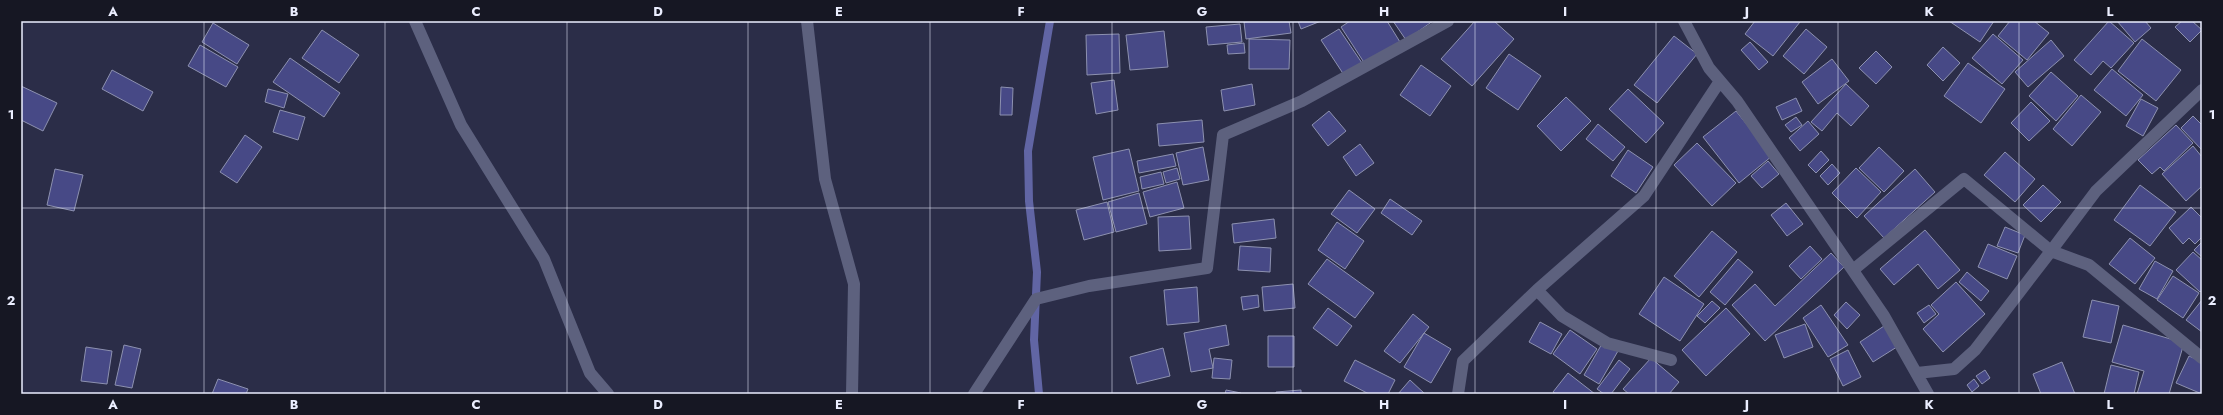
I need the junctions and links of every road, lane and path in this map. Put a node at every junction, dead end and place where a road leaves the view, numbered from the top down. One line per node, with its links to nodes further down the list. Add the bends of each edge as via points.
1 (415, 21): 13 (street, via 461,125 544,259 590,374)
2 (807, 21): 14 (street, via 825,179 854,284)
3 (1448, 21): 15 (street, via 1302,101 1223,134 1207,268 1088,286 1036,299)
4 (1684, 21): 5 (street, via 1709,68)
5 (1720, 80): 8 (street); 9 (street, via 1644,196)
6 (2202, 90): 7 (street, via 2096,191)
7 (2051, 251): 8 (street, via 1964,179); 10 (street, via 2089,265); 12 (street, via 1975,350 1954,368)
8 (1853, 270): 12 (street, via 1884,316)
9 (1537, 290): 11 (street, via 1562,316 1607,343); 16 (street, via 1463,361)
10 (2202, 358)
11 (1671, 360)
12 (1917, 373): 17 (street)
13 (608, 394)
14 (852, 394)
15 (974, 394)
16 (1458, 394)
17 (1928, 394)

